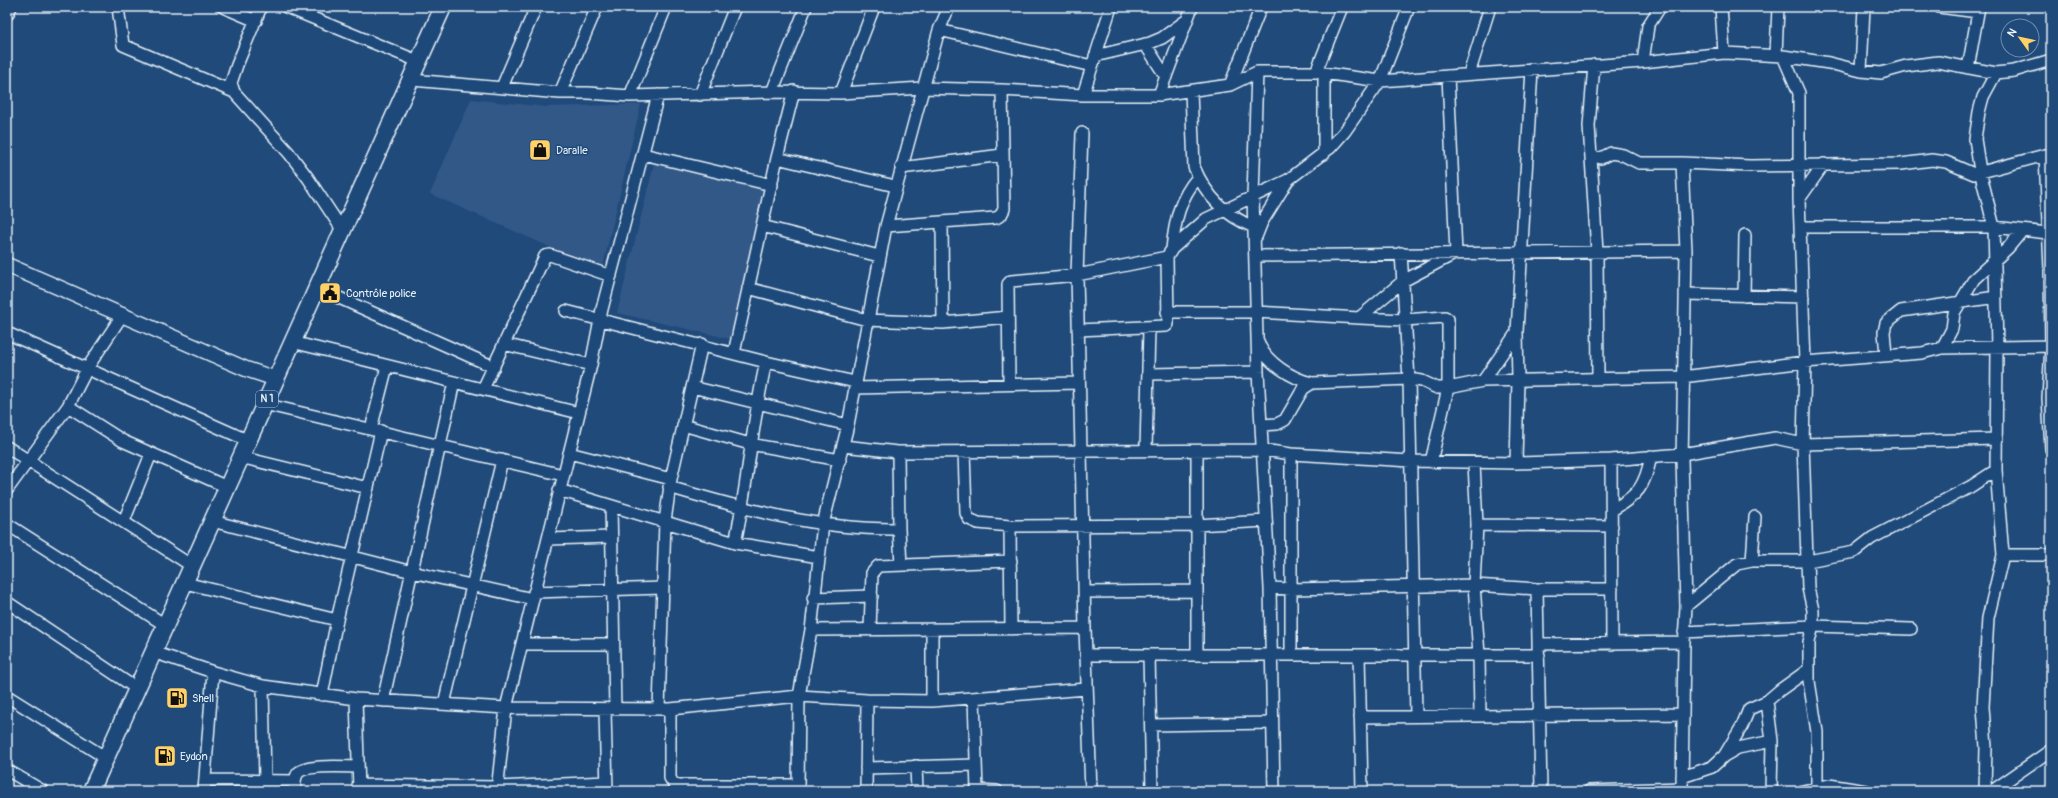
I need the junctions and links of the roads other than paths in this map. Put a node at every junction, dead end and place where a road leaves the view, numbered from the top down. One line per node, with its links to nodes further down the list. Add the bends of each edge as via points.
1 (10, 7): 27 (street)
2 (118, 7): 55 (street, via 123,44)
3 (224, 7): 29 (street)
4 (261, 7): 29 (street)
5 (286, 7): 26 (street)
6 (443, 7): 36 (highway, N 1)
7 (536, 7): 51 (street)
8 (597, 7): 58 (street)
9 (666, 7): 61 (street)
10 (735, 7): 60 (street)
11 (806, 7): 56 (street)
12 (874, 7): 59 (street)
13 (949, 7): 30 (street)
14 (1111, 7): 35 (street)
15 (1192, 7): 28 (street)
16 (1261, 7): 50 (street)
17 (1342, 7): 43 (street)
18 (1409, 7): 49 (street)
19 (1490, 7): 45 (street)
20 (1660, 7): 37 (street, via 1648,26)
21 (1721, 7): 32 (street)
22 (1778, 7): 33 (street)
23 (1864, 7): 41 (street)
24 (1939, 7): 25 (street)
25 (1979, 10): 39 (street)
26 (310, 11): 36 (street)
27 (7, 15)
28 (1187, 20): 31 (street, via 1162,38); 47 (street)
29 (256, 21): 55 (street, via 231,83)
30 (939, 30): 35 (street); 52 (street)
31 (1145, 44): 35 (street); 47 (street)
32 (1724, 53): 33 (street); 37 (street)
33 (1779, 56): 41 (street, via 1829,63); 73 (street, via 1798,89)
34 (2051, 60): 44 (street, via 2014,71)
35 (1093, 61): 63 (street)
36 (420, 62): 48 (highway, N 1)
37 (1643, 62): 38 (street)
38 (1594, 65): 40 (street); 69 (street, via 1589,126)
39 (1968, 68): 41 (street, via 1938,62 1906,66 1881,73); 44 (street)
40 (1532, 69): 45 (street); 97 (street)
41 (1861, 71)
42 (1257, 72): 43 (street); 50 (street); 81 (street)
43 (1320, 73): 49 (street); 67 (street)
44 (1996, 73): 76 (street, via 1979,112 1975,139)
45 (1469, 74): 46 (street)
46 (1448, 76): 49 (street); 101 (street)
47 (1166, 77): 64 (street)
48 (412, 80): 51 (street); 91 (highway, N 1)
49 (1380, 81): 67 (street, via 1345,131)
50 (1230, 85): 57 (street)
51 (502, 87): 58 (street)
52 (922, 88): 53 (street); 59 (street); 75 (street)
53 (1002, 90): 63 (street); 68 (street)
54 (794, 91): 56 (street); 59 (street); 71 (street)
55 (234, 92): 91 (street, via 289,153)
56 (772, 92): 60 (street)
57 (1191, 92): 64 (street); 77 (street, via 1194,167)
58 (560, 93): 61 (street)
59 (841, 93)
60 (700, 94): 62 (street)
61 (630, 96): 62 (street)
62 (658, 96): 66 (street)
63 (1083, 96): 64 (street)
64 (1160, 96)
65 (1082, 132): 107 (street)
66 (644, 154): 79 (street); 108 (street)
67 (1324, 154): 78 (street)
68 (1002, 155): 75 (street); 85 (street, via 1004,209 1001,215 996,218)
69 (1592, 156): 72 (street, via 1601,158 1611,153 1623,155 1639,164); 98 (street)
70 (2048, 156): 76 (street); 83 (street)
71 (777, 158): 79 (street); 80 (street)
72 (1682, 162): 73 (street, via 1750,166); 96 (street)
73 (1799, 164): 74 (street); 82 (street)
74 (1824, 164): 76 (street, via 1901,164 1932,160 1946,162 1969,173); 82 (street)
75 (901, 168): 80 (street)
76 (1980, 171): 90 (street)
77 (1198, 177): 84 (street); 99 (street, via 1188,188 1179,207)
78 (1288, 180): 81 (street); 95 (street, via 1262,222)
79 (772, 185): 86 (street)
80 (895, 186): 87 (street)
81 (1253, 196): 84 (street); 88 (street)
82 (1799, 199): 89 (street)
83 (2049, 203): 93 (street)
84 (1222, 210): 88 (street, via 1240,222); 99 (street, via 1206,219)
85 (942, 223): 87 (street); 126 (street)
86 (762, 226): 102 (street); 111 (street)
87 (886, 226): 102 (street)
88 (1254, 227): 95 (street)
89 (1800, 227): 90 (street); 114 (street)
90 (1994, 227): 92 (street); 104 (street)
91 (343, 231): 110 (highway, N 1)
92 (2022, 231): 93 (street); 104 (street)
93 (2048, 233): 106 (street)
94 (1745, 235): 113 (street)
95 (1255, 242): 103 (street)
96 (1686, 251): 98 (street); 112 (street)
97 (1522, 252): 98 (street); 101 (street); 130 (street)
98 (1597, 252): 148 (street)
99 (1170, 253): 107 (street); 118 (street)
100 (1402, 253): 101 (street); 103 (street); 109 (street)
101 (1456, 253): 109 (street)
102 (879, 256): 124 (street)
103 (1255, 256): 119 (street)
104 (1995, 259): 115 (street); 116 (street, via 1974,279)
105 (7, 265): 120 (main road)
106 (2050, 269): 135 (street)
107 (1077, 275): 121 (street, via 1010,281); 128 (street)
108 (611, 276): 123 (street); 133 (street, via 550,255 545,256)
109 (1403, 281): 122 (street); 125 (street)
110 (317, 288): 132 (highway, N 1); 144 (street)
111 (748, 288): 124 (street); 138 (street)
112 (1684, 294): 113 (street); 149 (street)
113 (1744, 296): 114 (street)
114 (1803, 297): 141 (street)
115 (1996, 297): 116 (street); 136 (street)
116 (1960, 301): 137 (street, via 1954,313 1952,329); 139 (street, via 1901,311 1893,316 1886,323 1884,332)
117 (566, 311): 123 (street)
118 (1167, 312): 119 (street); 127 (street, via 1166,326)
119 (1257, 312): 122 (street); 131 (street)
120 (123, 314): 145 (street); 150 (main road, via 246,369)
121 (1008, 317): 126 (street); 155 (street)
122 (1359, 318): 125 (street)
123 (600, 320): 134 (street); 142 (street)
124 (867, 320): 126 (street); 158 (street)
125 (1405, 320): 151 (street); 160 (street, via 1445,317 1448,319)
126 (943, 323)
127 (1149, 328): 128 (street); 147 (street)
128 (1078, 330): 156 (street)
129 (7, 332): 145 (street)
130 (1517, 332): 152 (street); 153 (street)
131 (1257, 337): 146 (street); 157 (street, via 1260,347 1281,369 1300,380)
132 (292, 342): 143 (street); 150 (highway, N 1)
133 (504, 344): 142 (street); 144 (street)
134 (702, 344): 138 (street); 159 (street)
135 (2051, 346): 136 (street); 177 (street, via 2048,398)
136 (1997, 347): 137 (street); 170 (street)
137 (1942, 348): 139 (street, via 1922,353)
138 (734, 352): 140 (street)
139 (1886, 355): 141 (street)
140 (766, 362): 158 (street); 162 (street)
141 (1805, 362): 149 (street); 173 (street)
142 (591, 365): 165 (street)
143 (387, 366): 154 (street); 169 (street)
144 (494, 366): 161 (street)
145 (88, 367): 164 (street); 171 (street)
146 (1258, 372): 147 (street); 168 (street)
147 (1149, 374): 179 (street)
148 (1598, 377): 149 (street); 152 (street)
149 (1682, 377): 187 (street)
150 (276, 379): 163 (highway, N 1)
151 (1409, 379): 157 (street); 160 (street, via 1422,381 1437,388); 194 (street)
152 (1518, 380): 153 (street); 197 (street)
153 (1482, 381): 160 (street)
154 (454, 382): 161 (street); 174 (street)
155 (1009, 383): 156 (street); 158 (street)
156 (1079, 383): 178 (street)
157 (1312, 383): 168 (street, via 1303,389 1285,420 1277,424)
158 (855, 385): 167 (street)
159 (692, 387): 162 (street); 166 (street)
160 (1448, 388): 195 (street)
161 (483, 389): 165 (street)
162 (757, 403): 167 (street); 172 (street)
163 (264, 404): 169 (street); 171 (highway, N 1)
164 (68, 406): 185 (street, via 109,433); 190 (street)
165 (579, 413): 184 (street)
166 (683, 425): 172 (street); 200 (street)
167 (848, 425): 175 (street)
168 (1262, 425): 180 (street)
169 (376, 430): 174 (street); 202 (street)
170 (1997, 440): 173 (street); 198 (street)
171 (249, 441): 189 (highway, N 1)
172 (750, 444): 192 (street); 206 (street)
173 (1803, 444): 187 (street, via 1775,438 1761,439); 230 (street)
174 (440, 446): 191 (street); 233 (street)
175 (843, 446): 183 (street); 192 (street)
176 (7, 447): 190 (street)
177 (2051, 449)
178 (1081, 450): 179 (street); 181 (street); 218 (street)
179 (1146, 450): 182 (street)
180 (1263, 450): 182 (street); 186 (street); 212 (street)
181 (964, 451): 183 (street); 217 (street, via 966,513 970,519 978,523)
182 (1197, 451): 215 (street)
183 (898, 452): 220 (street)
184 (569, 453): 199 (street); 200 (street)
185 (151, 454): 201 (street); 209 (street)
186 (1291, 454): 194 (street); 240 (street)
187 (1682, 454): 188 (street); 250 (street)
188 (1652, 456): 193 (street); 207 (street, via 1644,484)
189 (240, 457): 201 (highway, N 1); 202 (street)
190 (27, 460): 203 (street); 209 (street)
191 (502, 460): 199 (street); 235 (street)
192 (840, 460): 214 (street)
193 (1611, 460): 197 (street); 207 (street)
194 (1411, 461): 195 (street); 237 (street)
195 (1431, 462): 196 (street)
196 (1474, 463): 197 (street); 216 (street)
197 (1516, 463)
198 (1996, 470): 224 (street); 230 (street, via 1970,487 1872,538 1854,552)
199 (564, 475): 204 (street)
200 (670, 483): 206 (street); 211 (street)
201 (227, 487): 210 (highway, N 1)
202 (368, 488): 226 (street)
203 (7, 490)
204 (559, 490): 205 (street); 222 (street)
205 (611, 506): 211 (street); 221 (street)
206 (742, 509): 214 (street); 223 (street)
207 (1612, 510): 219 (street)
208 (1755, 517): 229 (street)
209 (124, 521): 232 (street)
210 (212, 521): 226 (street); 232 (highway, N 1)
211 (665, 521): 223 (street, via 690,531); 238 (street)
212 (1266, 521): 215 (street); 239 (street)
213 (7, 524): 252 (street)
214 (823, 524): 220 (street); 227 (street)
215 (1196, 525): 218 (street); 245 (street)
216 (1477, 525): 219 (street); 236 (street)
217 (1010, 526): 218 (street); 228 (street)
218 (1084, 526): 244 (street)
219 (1612, 526): 242 (street)
220 (899, 529): 231 (street)
221 (612, 537): 222 (street); 243 (street)
222 (548, 539): 246 (street)
223 (735, 543): 227 (street)
224 (2003, 555): 225 (street); 336 (street, via 1988,618 1983,707 1986,747)
225 (2051, 555)
226 (352, 556): 233 (street); 251 (street)
227 (819, 558): 248 (street)
228 (1011, 561): 231 (street); 256 (street)
229 (1752, 561): 230 (street); 250 (street, via 1737,564)
230 (1808, 561): 253 (street, via 1808,588 1813,610)
231 (901, 565): 247 (street, via 875,568 872,573)
232 (192, 566): 234 (highway, N 1)
233 (412, 572): 235 (street); 285 (street)
234 (185, 583): 251 (street); 252 (highway, N 1)
235 (472, 585): 246 (street); 288 (street)
236 (1474, 585): 237 (street); 241 (street); 273 (street)
237 (1414, 587): 240 (street); 272 (street)
238 (663, 588): 243 (street); 290 (street)
239 (1270, 588): 240 (street); 269 (street)
240 (1291, 589): 270 (street)
241 (1537, 589): 242 (street); 264 (street)
242 (1612, 589): 263 (street)
243 (612, 590): 246 (street); 262 (street)
244 (1085, 592): 245 (street); 254 (street)
245 (1197, 592): 268 (street)
246 (534, 596): 261 (street)
247 (872, 596): 248 (street); 259 (street)
248 (813, 598): 258 (street)
249 (7, 602): 277 (street)
250 (1686, 606): 260 (street)
251 (337, 620): 279 (street)
252 (165, 625): 265 (highway, N 1)
253 (1813, 626): 257 (street); 260 (street); 274 (street, via 1809,642)
254 (1084, 628): 256 (street); 266 (street)
255 (932, 629): 256 (street); 259 (street); 286 (street)
256 (1011, 629)
257 (1911, 629)
258 (811, 630): 259 (street); 281 (street)
259 (870, 630)
260 (1684, 637): 263 (street); 292 (street)
261 (522, 644): 262 (street); 289 (street)
262 (613, 644): 291 (street)
263 (1612, 644): 264 (street)
264 (1538, 650): 273 (street); 295 (street)
265 (153, 652): 275 (street); 277 (highway, N 1)
266 (1086, 655): 267 (street); 278 (street)
267 (1149, 655): 268 (street); 298 (street)
268 (1197, 655): 269 (street)
269 (1270, 655): 270 (street); 297 (street)
270 (1291, 655): 271 (street)
271 (1359, 655): 272 (street); 296 (street)
272 (1414, 655): 273 (street); 293 (street)
273 (1479, 655): 294 (street)
274 (1808, 670): 287 (street); 320 (street, via 1817,732)
275 (213, 672): 276 (street); 311 (street)
276 (263, 686): 279 (street); 310 (street)
277 (137, 689): 302 (highway, N 1)
278 (1087, 689): 282 (street); 327 (street)
279 (322, 695): 283 (street)
280 (7, 696): 302 (street)
281 (799, 696): 284 (street); 290 (street); 317 (street)
282 (974, 698): 286 (street); 305 (street)
283 (356, 699): 285 (street); 307 (street)
284 (867, 700): 286 (street); 308 (street)
285 (383, 701): 288 (street)
286 (932, 701)
287 (1768, 701): 299 (street); 301 (street, via 1749,709)
288 (444, 704): 289 (street)
289 (506, 708): 291 (street); 318 (street)
290 (664, 709): 291 (street); 319 (street, via 670,778 673,783)
291 (610, 710): 314 (street)
292 (1683, 714): 295 (street); 312 (street)
293 (1416, 716): 294 (street); 296 (street)
294 (1480, 716): 295 (street)
295 (1540, 716): 331 (street)
296 (1360, 717): 330 (street)
297 (1272, 723): 298 (street); 329 (street)
298 (1150, 725): 328 (street)
299 (1772, 741): 301 (street, via 1738,748); 333 (street)
300 (2051, 750): 304 (street)
301 (1724, 756): 312 (street, via 1712,767)
302 (106, 758): 322 (highway, N 1)
303 (2051, 761): 304 (street)
304 (2033, 764): 337 (street)
305 (976, 765): 306 (street); 325 (street)
306 (916, 766): 308 (street); 324 (street)
307 (358, 767): 313 (street, via 302,769 297,774); 315 (street)
308 (866, 768): 323 (street)
309 (8, 773): 321 (street)
310 (265, 780): 311 (street); 313 (street)
311 (205, 785)
312 (1682, 785): 332 (street)
313 (295, 786)
314 (606, 787): 316 (street)
315 (358, 788): 318 (street)
316 (567, 788): 318 (street)
317 (798, 788): 319 (street)
318 (498, 789)
319 (696, 789)
320 (1817, 789): 334 (street); 335 (street, via 1840,786)
321 (42, 791)
322 (92, 791)
323 (866, 791)
324 (917, 791)
325 (977, 791): 326 (street)
326 (998, 791)
327 (1090, 791)
328 (1152, 791)
329 (1274, 791)
330 (1362, 791)
331 (1541, 791)
332 (1589, 791)
333 (1772, 791)
334 (1803, 791)
335 (1868, 791)
336 (1985, 791)
337 (1992, 791)

